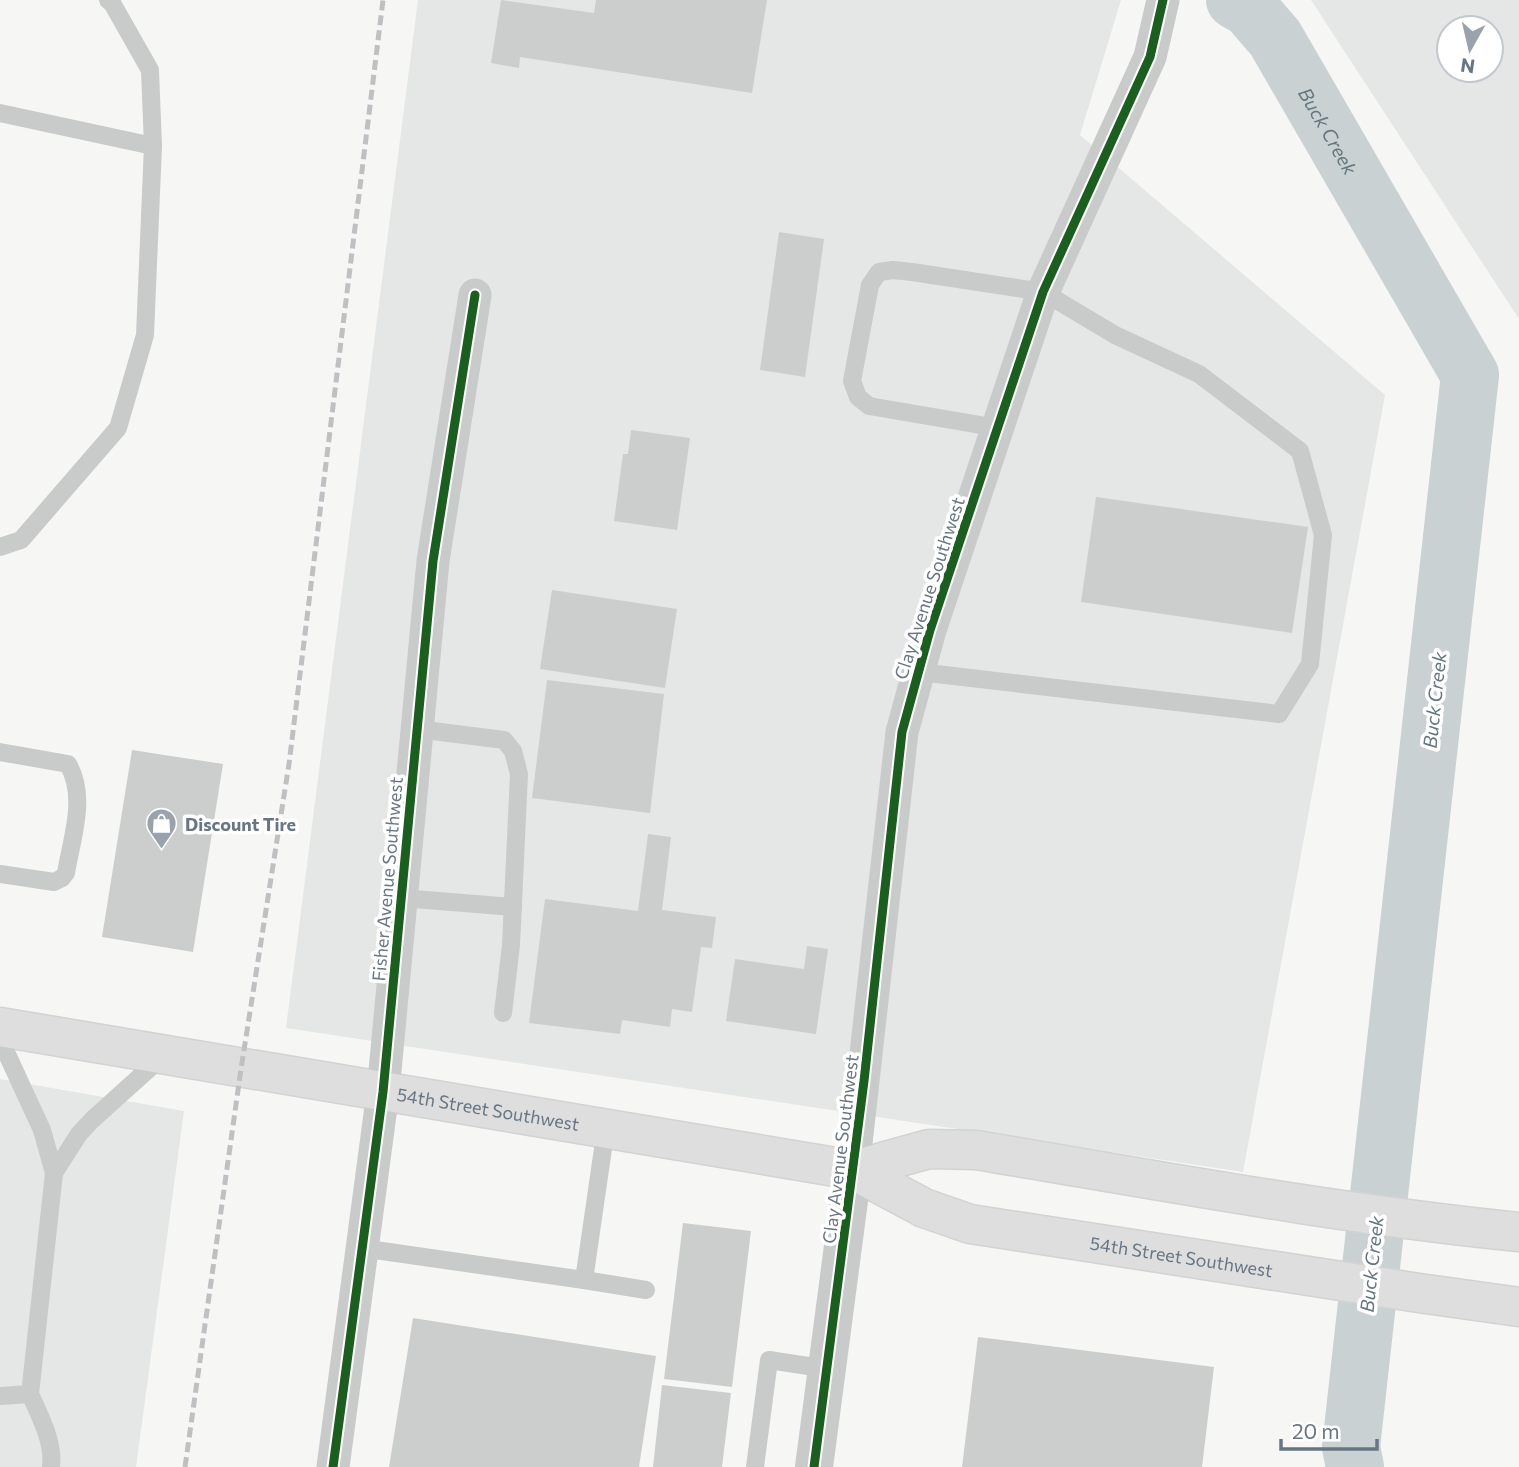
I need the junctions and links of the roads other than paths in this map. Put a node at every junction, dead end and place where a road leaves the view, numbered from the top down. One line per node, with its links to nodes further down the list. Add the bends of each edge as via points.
1 (108, 0): 4 (lane, via 150,70)
2 (1163, 0): 5 (street, Clay Avenue Southwest, via 1150,57)
3 (0, 113): 4 (lane)
4 (153, 146): 8 (lane, via 145,335 118,429 21,540)
5 (1043, 292): 7 (street, Clay Avenue Southwest); 7 (lane, via 893,270 878,272 870,285 852,381 858,397 869,406); 9 (lane, via 1115,335 1199,374 1300,451 1323,535 1310,664 1279,714)
6 (475, 295): 10 (street, Fisher Avenue Southwest, via 433,561)
7 (998, 428): 9 (street, Clay Avenue Southwest)
8 (0, 547)
9 (919, 672): 21 (street, Clay Avenue Southwest, via 902,732)
10 (417, 729): 13 (street, Fisher Avenue Southwest); 14 (lane, via 504,740 513,751 519,774)
11 (0, 752): 12 (lane, via 68,764 78,791 62,878 54,882)
12 (0, 874)
13 (401, 898): 14 (lane); 19 (street, Fisher Avenue Southwest)
14 (513, 907): 15 (lane)
15 (503, 1013)
16 (0, 1027): 18 (main road, 54th Street Southwest)
17 (0, 1039): 22 (lane, via 42,1130)
18 (163, 1056): 19 (main road, 54th Street Southwest); 22 (lane, via 92,1120)
19 (383, 1092): 20 (main road, 54th Street Southwest); 24 (street, Fisher Avenue Southwest)
20 (606, 1128): 21 (main road, 54th Street Southwest); 25 (lane)
21 (853, 1170): 23 (main road, 54th Street Southwest, via 929,1149 958,1149 1328,1209); 27 (main road, 54th Street Southwest, via 924,1209 970,1224); 28 (street, Clay Avenue Southwest)
22 (54, 1173): 29 (lane)
23 (1519, 1231)
24 (361, 1248): 25 (lane); 32 (street, Fisher Avenue Southwest)
25 (584, 1280): 26 (lane)
26 (646, 1290)
27 (1519, 1307)
28 (828, 1369): 33 (lane, via 769,1360); 34 (street, Clay Avenue Southwest)
29 (30, 1394): 30 (lane); 31 (lane, via 45,1427)
30 (0, 1396)
31 (51, 1467)
32 (333, 1467)
33 (755, 1467)
34 (814, 1467)

